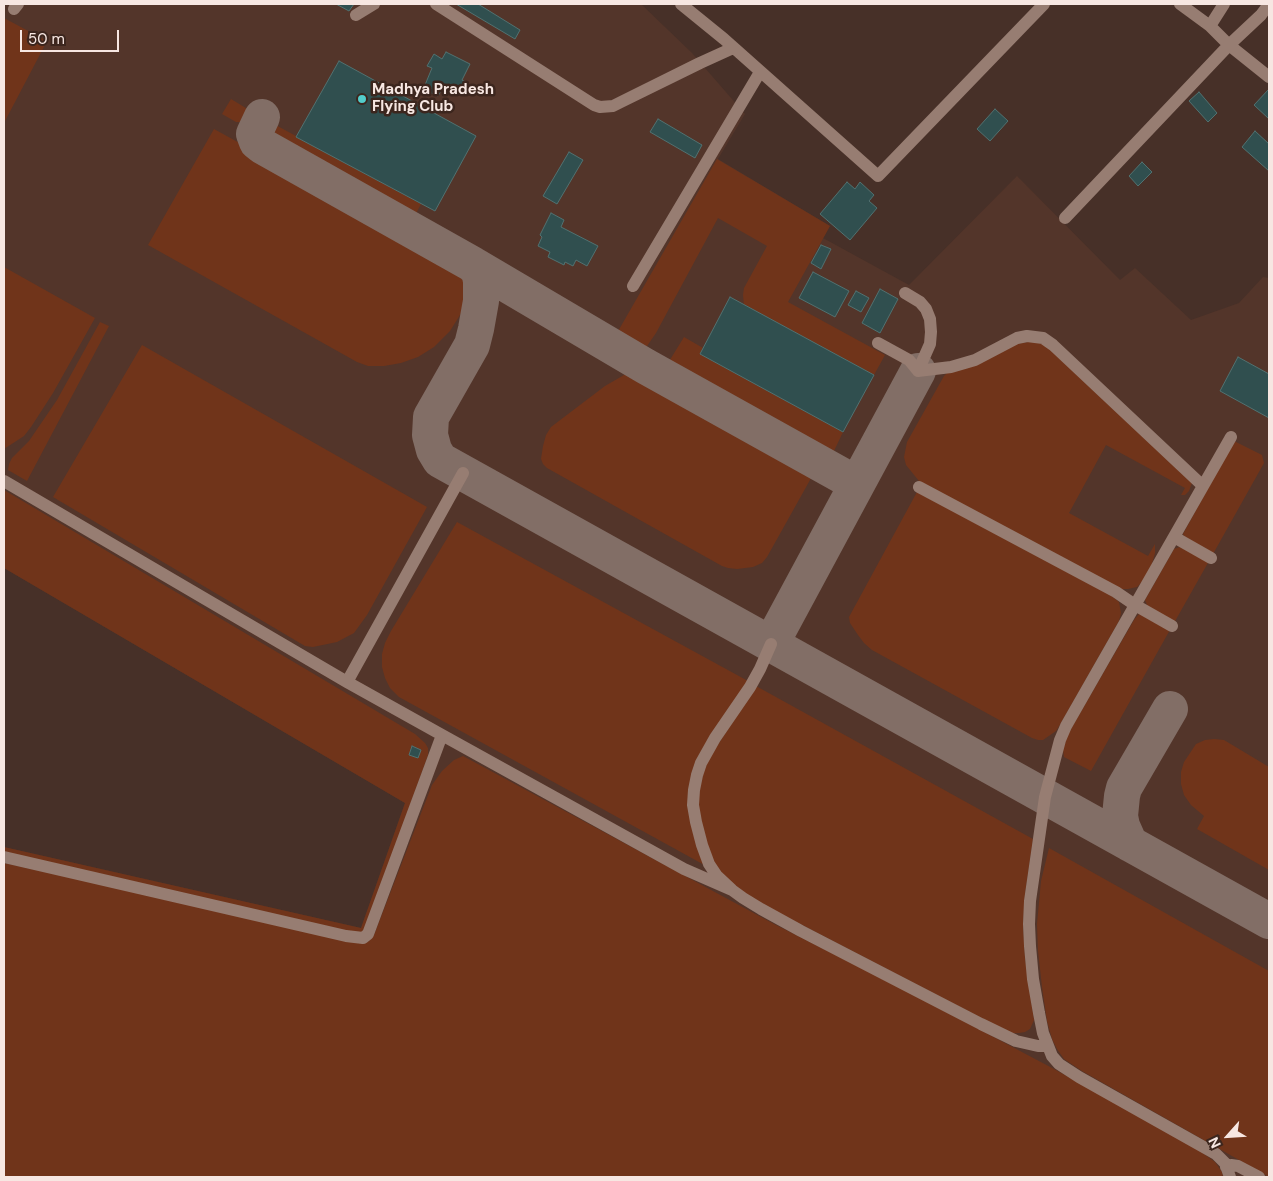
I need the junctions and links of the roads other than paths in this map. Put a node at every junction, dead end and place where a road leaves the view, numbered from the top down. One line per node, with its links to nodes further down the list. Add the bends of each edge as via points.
1 (374, 4): 8 (street)
2 (436, 4): 12 (street, via 600,108 613,106)
3 (682, 4): 12 (street)
4 (1044, 4): 13 (street, via 878,176)
5 (1180, 4): 10 (street)
6 (1224, 4): 10 (street)
7 (1269, 4): 9 (street)
8 (356, 15)
9 (1265, 17): 11 (street)
10 (1210, 26): 11 (street)
11 (1229, 45): 14 (street); 15 (street)
12 (733, 48): 13 (street)
13 (760, 72): 16 (street)
14 (1269, 77)
15 (1065, 218)
16 (634, 286)
17 (905, 293): 19 (street, via 920,302 930,319 930,344)
18 (878, 343): 19 (street, via 909,360)
19 (918, 371): 23 (street, via 975,360 1018,338 1043,338)
20 (1231, 437): 23 (street)
21 (463, 473): 30 (street)
22 (4, 482): 30 (street)
23 (1203, 486): 25 (street)
24 (919, 487): 27 (street)
25 (1174, 537): 26 (street); 27 (street)
26 (1211, 558)
27 (1135, 605): 28 (street); 34 (street, via 1060,740 1045,797 1030,901 1030,946)
28 (1172, 626)
29 (771, 644): 33 (street, via 750,687 701,763 694,790 693,805 702,845 717,876)
30 (347, 682): 31 (street)
31 (442, 735): 32 (street, via 368,934 363,938); 33 (street, via 684,869)
32 (4, 856)
33 (732, 890): 34 (street, via 801,931 981,1024 1016,1041)
34 (1047, 1046): 35 (street, via 1059,1064 1068,1070 1216,1154)
35 (1228, 1172): 36 (street, via 1231,1165 1238,1166)
36 (1259, 1177)

